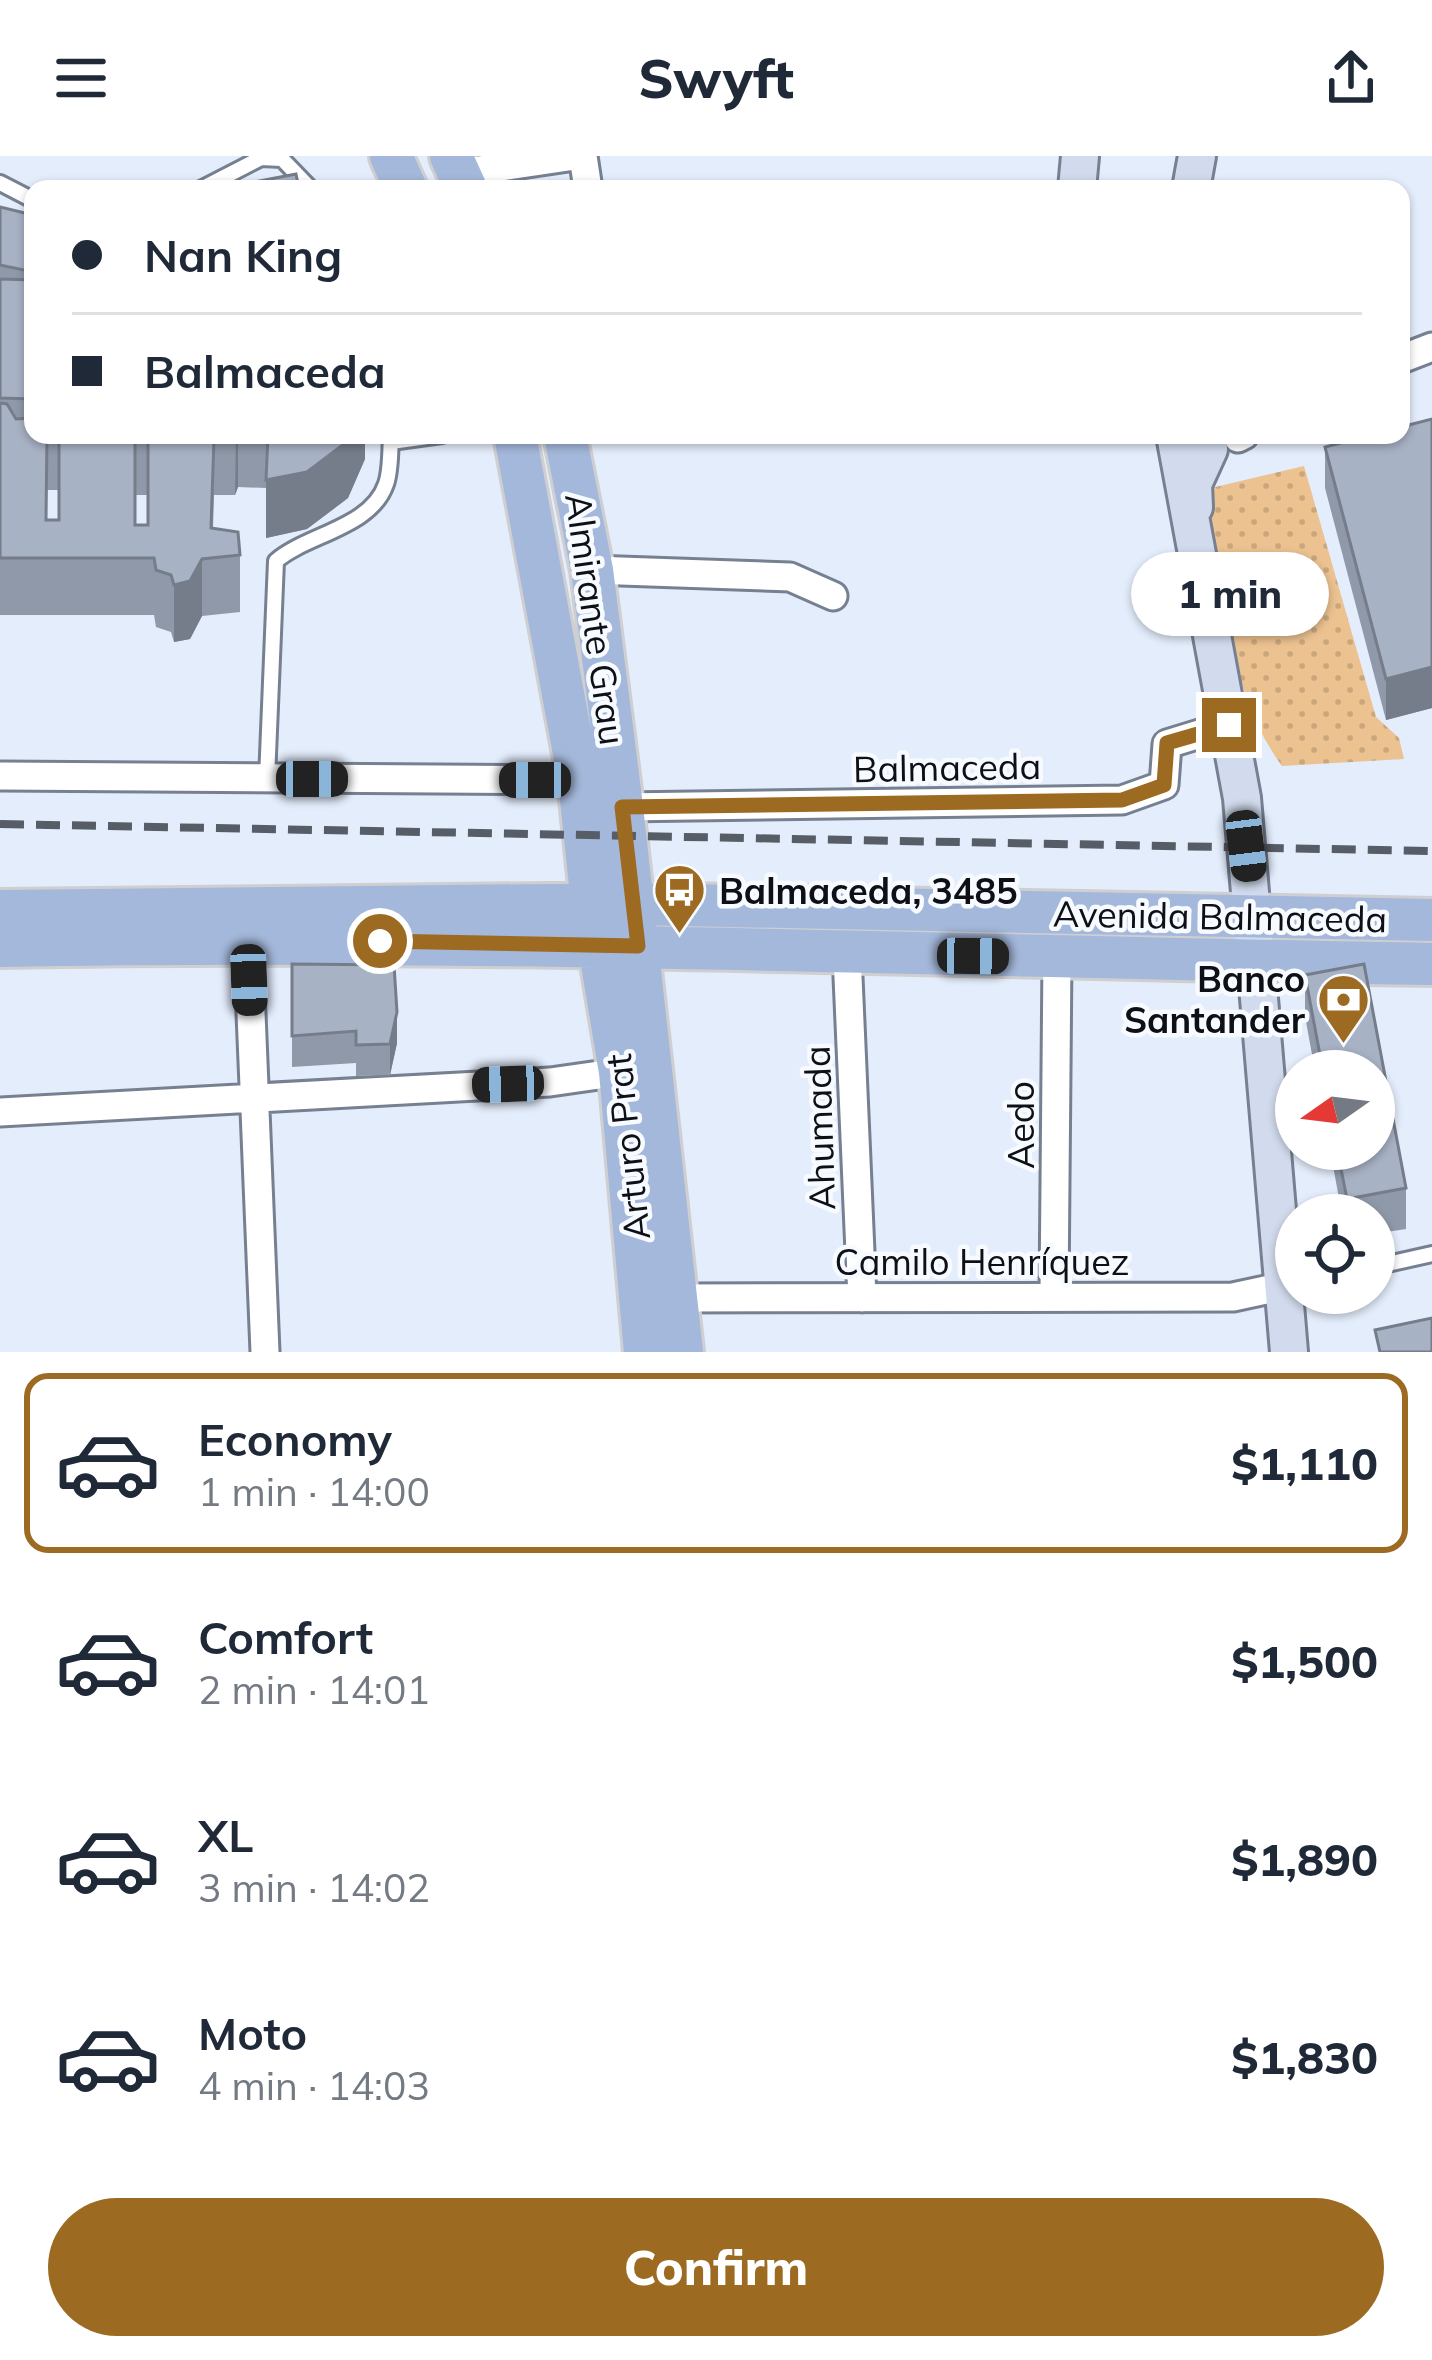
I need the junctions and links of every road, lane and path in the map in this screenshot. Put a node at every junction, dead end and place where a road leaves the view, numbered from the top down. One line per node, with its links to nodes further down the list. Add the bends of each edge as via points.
1 (579, 156): 2 (street)
2 (458, 173)
3 (218, 180): 4 (lane, via 261,158 282,159)
4 (302, 180)
5 (390, 444): 13 (lane, via 386,486 366,512 276,561)
6 (517, 444): 14 (main road, Almirante Grau)
7 (567, 444): 9 (main road, Almirante Grau)
8 (1211, 444): 11 (street, via 1193,484 1195,541)
9 (592, 570): 10 (street, via 790,578); 15 (main road, Almirante Grau)
10 (833, 596)
11 (1229, 725): 15 (street, Balmaceda, via 1167,743 1164,785 1122,800); 17 (street)
12 (0, 776): 13 (street)
13 (268, 779): 14 (street)
14 (579, 781): 19 (main road, Almirante Grau)
15 (622, 807): 19 (main road, Almirante Grau)
16 (0, 911): 19 (main road, Avenida Balmaceda)
17 (1256, 916): 18 (main road, Avenida Balmaceda); 19 (main road, Avenida Balmaceda); 24 (street)
18 (1432, 920)
19 (616, 925): 20 (main road, Avenida Balmaceda); 22 (main road, Avenida Balmaceda); 26 (main road, Arturo Prat); 34 (main road, Arturo Prat)
20 (248, 941): 21 (main road, Avenida Balmaceda); 27 (street)
21 (0, 946)
22 (847, 954): 23 (main road, Avenida Balmaceda); 35 (street, Ahumada)
23 (1057, 957): 24 (main road, Avenida Balmaceda); 33 (street, Aedo)
24 (1258, 961): 25 (main road, Avenida Balmaceda); 29 (street)
25 (1432, 964)
26 (620, 1072): 27 (street); 38 (main road, Arturo Prat)
27 (254, 1096): 28 (street); 37 (street)
28 (0, 1112)
29 (1281, 1194)
30 (1432, 1254): 31 (lane)
31 (1395, 1262)
32 (1275, 1288): 33 (street, Camilo Henríquez, via 1233,1297)
33 (1054, 1294): 35 (street, Camilo Henríquez)
34 (679, 1298): 35 (street, Camilo Henríquez); 39 (main road, Arturo Prat)
35 (862, 1298)
36 (1290, 1314): 40 (street)
37 (265, 1352)
38 (645, 1352)
39 (682, 1352)
40 (1289, 1352)

